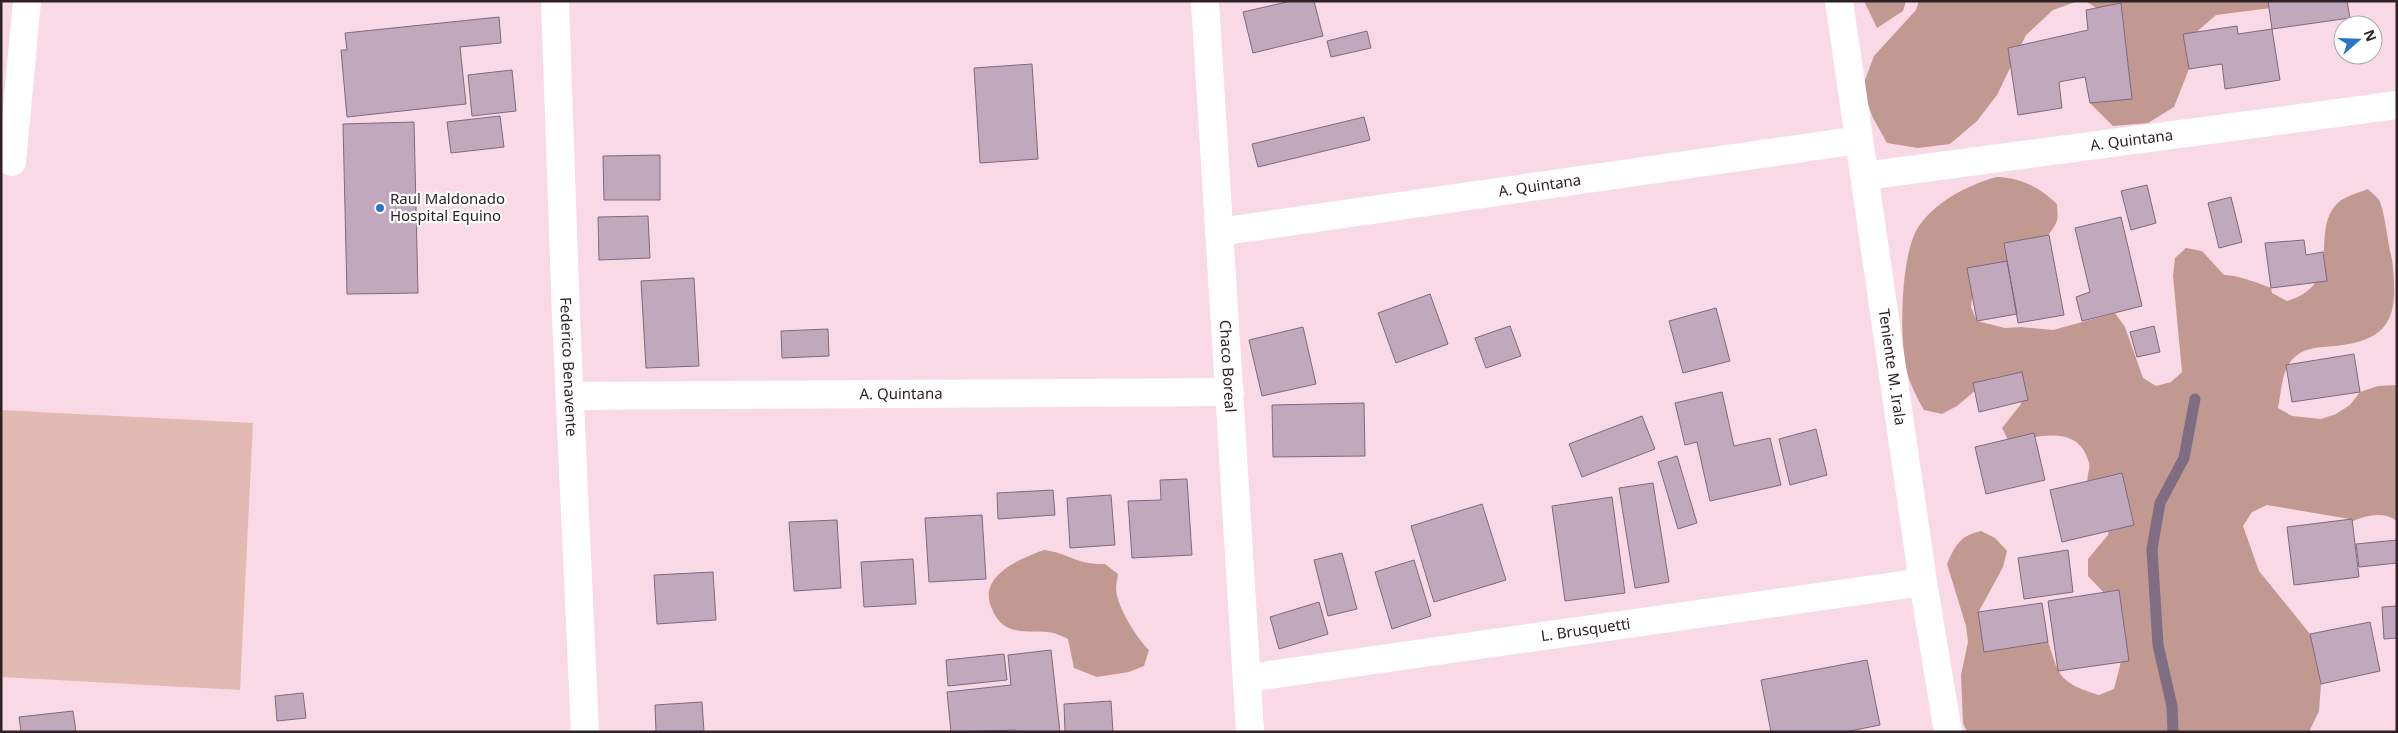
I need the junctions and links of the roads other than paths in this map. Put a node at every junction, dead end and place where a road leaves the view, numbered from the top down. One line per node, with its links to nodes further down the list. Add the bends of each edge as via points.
1 (27, 1): 7 (street)
2 (555, 1): 11 (street, Federico Benavente)
3 (1205, 1): 9 (street, Chaco Boreal)
4 (1839, 1): 6 (street, Teniente M. Irala)
5 (2397, 105): 8 (street, A. Quintana)
6 (1858, 140): 8 (street, Teniente M. Irala); 9 (street, A. Quintana)
7 (12, 162)
8 (1865, 176): 12 (street, Teniente M. Irala)
9 (1220, 232): 10 (street, Chaco Boreal)
10 (1230, 392): 11 (street, A. Quintana); 13 (street, Chaco Boreal)
11 (571, 396): 14 (street, Federico Benavente)
12 (1923, 582): 13 (street, L. Brusquetti); 16 (street, Teniente M. Irala)
13 (1248, 678): 15 (street, Chaco Boreal)
14 (585, 732)
15 (1250, 732)
16 (1948, 732)

